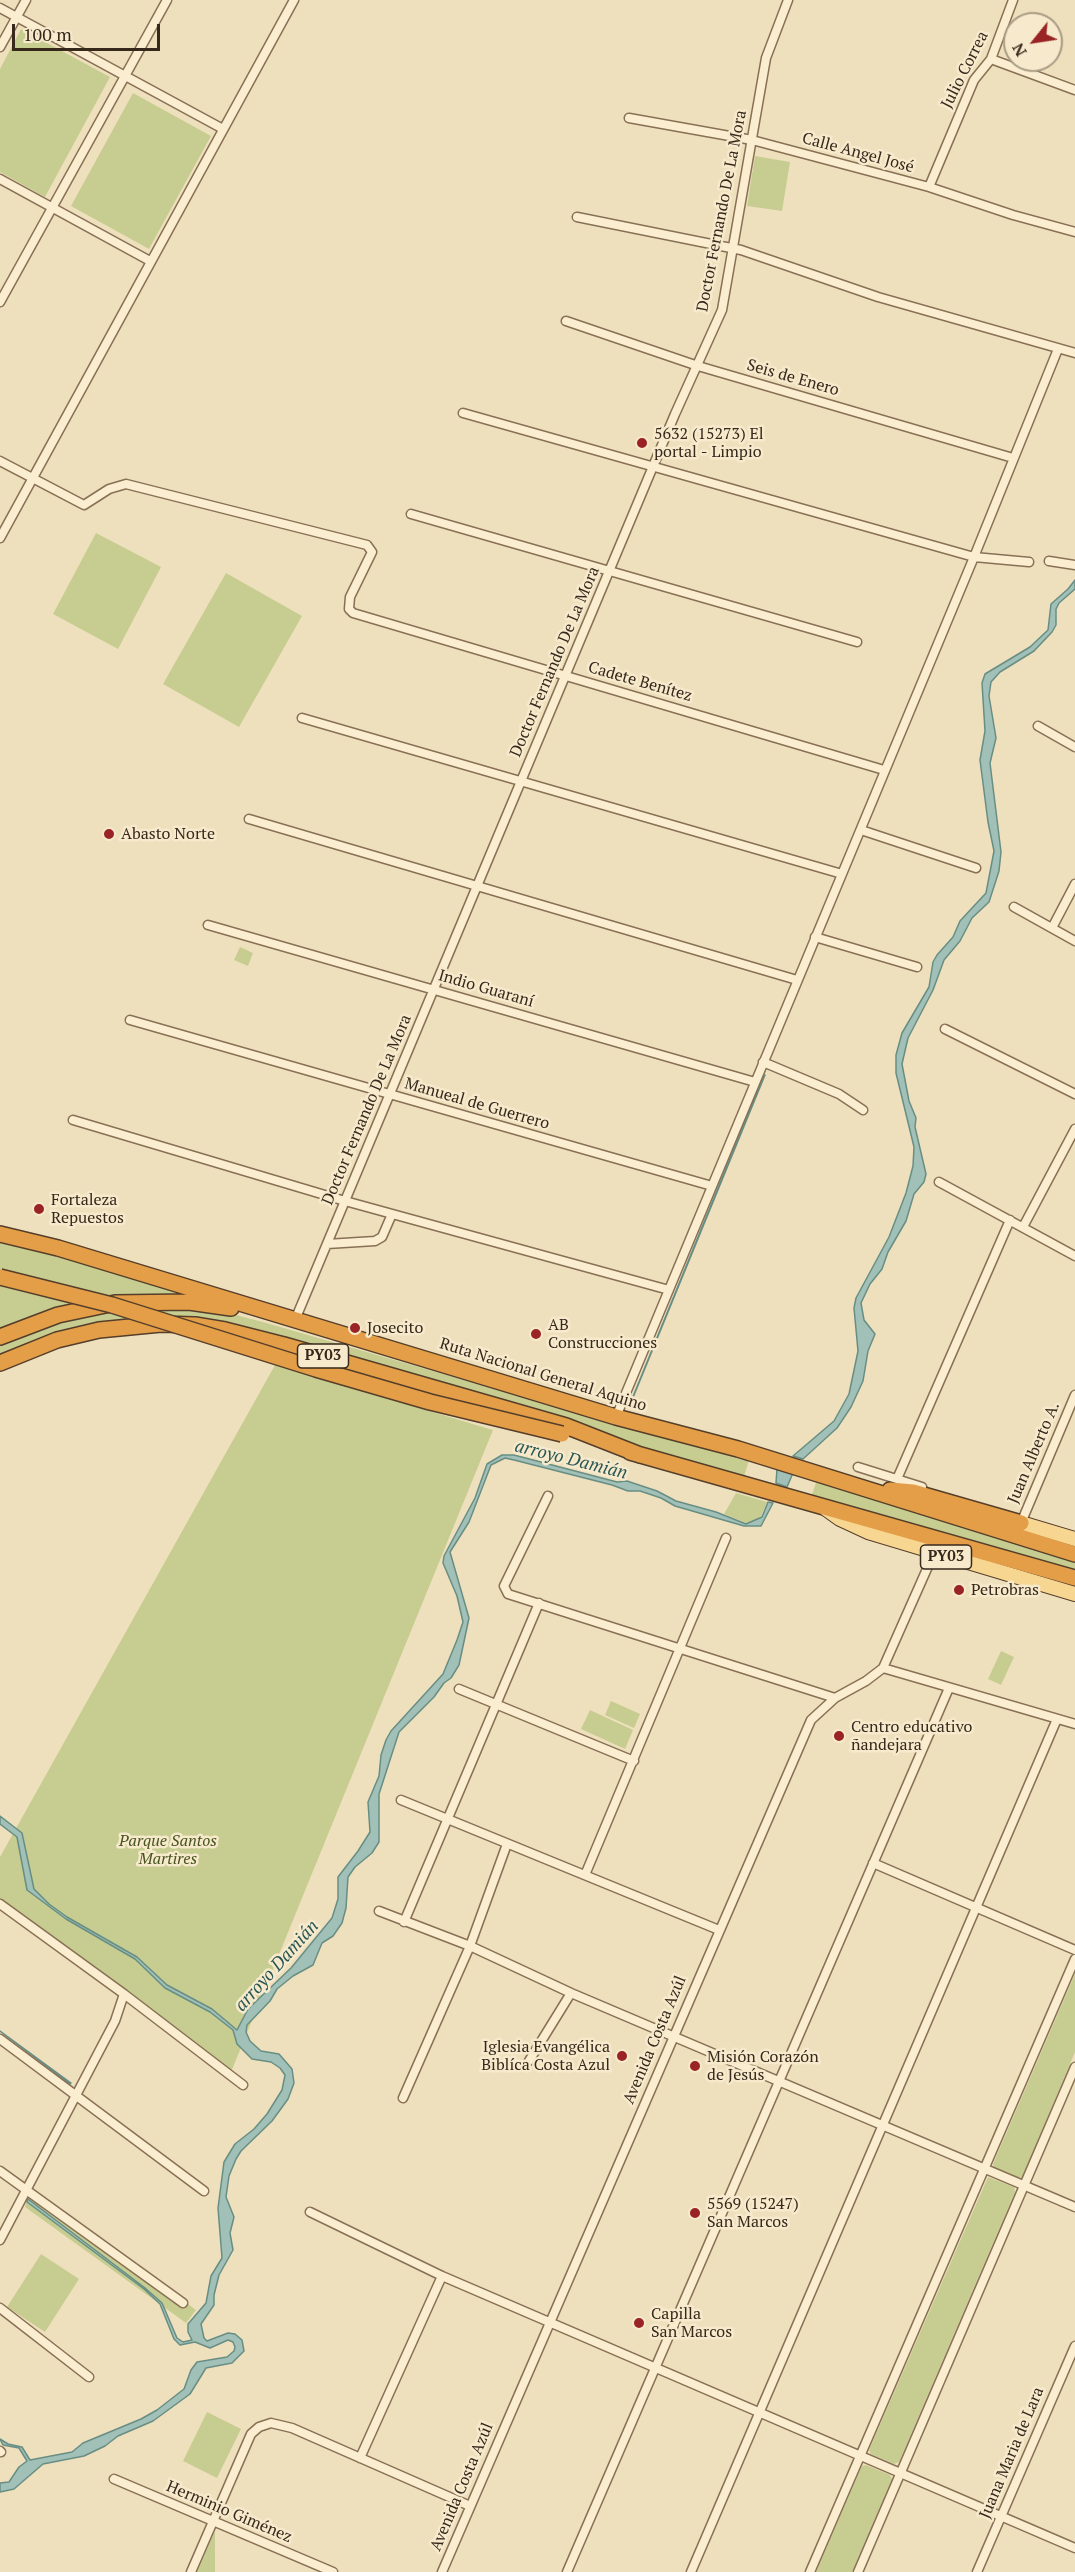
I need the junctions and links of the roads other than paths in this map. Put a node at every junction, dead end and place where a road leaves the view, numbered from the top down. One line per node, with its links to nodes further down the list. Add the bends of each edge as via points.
1 (26, 0): 7 (street)
2 (167, 0): 10 (street)
3 (294, 0): 13 (street)
4 (788, 0): 14 (street, Doctor Fernando De La Mora, via 766,58)
5 (1013, 0): 9 (street, Julio Correa)
6 (0, 9): 7 (street)
7 (16, 17): 8 (street); 10 (street)
8 (0, 47)
9 (991, 59): 11 (street); 16 (street, Julio Correa, via 974,80)
10 (125, 76): 13 (street); 17 (street)
11 (1075, 90)
12 (629, 118): 14 (street, Calle Angel José)
13 (223, 129): 21 (street)
14 (752, 140): 16 (street, Calle Angel José); 20 (street, Doctor Fernando De La Mora)
15 (0, 179): 17 (street)
16 (929, 187): 19 (street, Calle Angel José)
17 (52, 208): 21 (street); 22 (street)
18 (577, 217): 20 (street)
19 (1075, 232)
20 (733, 249): 24 (street, via 878,297); 26 (street, Doctor Fernando De La Mora, via 722,310)
21 (150, 261): 31 (street)
22 (0, 302)
23 (566, 321): 26 (street, Seis de Enero)
24 (1058, 349): 25 (street); 28 (street)
25 (1075, 353)
26 (698, 366): 28 (street, Seis de Enero); 30 (street, Doctor Fernando De La Mora)
27 (463, 413): 30 (street)
28 (1013, 458): 34 (street)
29 (0, 461): 31 (street)
30 (652, 468): 34 (street); 38 (street, Doctor Fernando De La Mora)
31 (32, 479): 33 (street); 40 (street, Cadete Benítez, via 84,505 117,485 126,484 367,545 372,552 348,602 353,613)
32 (411, 514): 38 (street)
33 (0, 538)
34 (974, 558): 36 (street); 44 (street)
35 (1049, 561): 37 (street)
36 (1029, 562)
37 (1075, 566)
38 (609, 572): 39 (street); 40 (street, Doctor Fernando De La Mora)
39 (857, 642)
40 (565, 676): 44 (street, Cadete Benítez); 45 (street, Doctor Fernando De La Mora)
41 (302, 718): 45 (street)
42 (1038, 726): 43 (street)
43 (1075, 747)
44 (884, 770): 47 (street)
45 (522, 781): 49 (street); 51 (street, Doctor Fernando De La Mora)
46 (249, 819): 51 (street)
47 (861, 830): 48 (street); 49 (street)
48 (976, 868)
49 (842, 874): 55 (street)
50 (1075, 884): 54 (street)
51 (477, 886): 58 (street); 59 (street, Doctor Fernando De La Mora)
52 (1014, 907): 54 (street)
53 (208, 925): 59 (street, Indio Guaraní)
54 (1052, 928): 56 (street)
55 (814, 937): 57 (street); 58 (street)
56 (1075, 940)
57 (917, 967)
58 (797, 980): 62 (street)
59 (434, 990): 63 (street, Indio Guaraní); 65 (street, Doctor Fernando De La Mora)
60 (130, 1020): 65 (street, Manueal de Guerrero)
61 (945, 1029): 64 (street)
62 (763, 1062): 63 (street); 66 (street, via 839,1094)
63 (755, 1082): 70 (street)
64 (1075, 1094)
65 (391, 1095): 70 (street, Manueal de Guerrero); 71 (street, Doctor Fernando De La Mora)
66 (863, 1110)
67 (73, 1120): 71 (street)
68 (1075, 1129): 74 (street)
69 (939, 1182): 73 (street)
70 (712, 1186): 79 (street)
71 (345, 1201): 72 (street); 76 (street, Doctor Fernando De La Mora)
72 (392, 1214): 76 (street, via 382,1237 375,1241); 79 (street)
73 (1010, 1220): 74 (street); 87 (street)
74 (1023, 1227): 77 (street)
75 (0, 1234): 80 (highway, Ruta Nacional General Aquino / PY03)
76 (327, 1244): 80 (street, Doctor Fernando De La Mora)
77 (1075, 1256)
78 (0, 1277): 85 (highway, PY03, bridge, via 112,1305 430,1402)
79 (669, 1290): 84 (street)
80 (291, 1318): 81 (highway, PY03, via 189,1302 132,1301 58,1315); 84 (highway, Ruta Nacional General Aquino / PY03)
81 (0, 1336)
82 (0, 1363): 85 (highway, PY03, via 35,1347 99,1330 195,1325 284,1345 566,1426)
83 (1075, 1395): 91 (street, Juan Alberto A.)
84 (616, 1417): 88 (highway, Ruta Nacional General Aquino / PY03)
85 (640, 1455): 90 (highway, PY03)
86 (858, 1467): 87 (street)
87 (897, 1479): 91 (street)
88 (872, 1490): 91 (highway, PY03, via 913,1492); 96 (highway, Ruta Nacional General Aquino / PY03)
89 (548, 1496): 99 (street, via 504,1586 508,1594)
90 (822, 1506): 92 (highway, PY03); 95 (main road, PY03, via 868,1532)
91 (1022, 1521): 94 (main road, PY03)
92 (919, 1535): 97 (highway, PY03); 98 (main road)
93 (726, 1538): 100 (street)
94 (1075, 1539)
95 (934, 1553): 98 (main road, PY03); 101 (street)
96 (1075, 1554)
97 (1075, 1578)
98 (1075, 1594)
99 (539, 1603): 100 (street); 105 (street)
100 (681, 1648): 104 (street); 108 (street)
101 (884, 1668): 102 (street); 104 (street, Avenida Costa Azúl)
102 (948, 1688): 106 (street); 112 (street)
103 (459, 1689): 105 (street)
104 (835, 1698): 118 (street, Avenida Costa Azúl, via 810,1720)
105 (496, 1705): 108 (street); 110 (street)
106 (1057, 1719): 107 (street); 115 (street)
107 (1075, 1724)
108 (634, 1761): 113 (street)
109 (401, 1800): 110 (street)
110 (448, 1819): 111 (street); 117 (street)
111 (507, 1844): 113 (street); 119 (street)
112 (873, 1863): 115 (street); 128 (street)
113 (585, 1875): 118 (street)
114 (0, 1904): 123 (street)
115 (976, 1907): 120 (street); 132 (street)
116 (379, 1911): 117 (street)
117 (404, 1922): 119 (street)
118 (719, 1930): 124 (street, Avenida Costa Azúl)
119 (470, 1946): 122 (street); 131 (street)
120 (1075, 1950)
121 (1075, 1959): 133 (street)
122 (571, 1993): 124 (street); 126 (street)
123 (124, 1994): 129 (street); 130 (street)
124 (673, 2036): 128 (street); 144 (street, Avenida Costa Azúl)
125 (0, 2039): 130 (street)
126 (529, 2061)
127 (1075, 2067): 135 (street)
128 (779, 2081): 132 (street); 146 (street)
129 (243, 2085)
130 (76, 2094): 136 (street); 137 (street)
131 (403, 2098)
132 (884, 2126): 133 (street); 148 (street)
133 (984, 2169): 135 (street); 149 (street)
134 (0, 2171): 136 (street)
135 (1024, 2186): 138 (street); 151 (street)
136 (27, 2190): 140 (street); 142 (street)
137 (204, 2191)
138 (1075, 2207)
139 (310, 2212): 141 (street)
140 (0, 2240)
141 (442, 2276): 144 (street); 150 (street)
142 (183, 2303)
143 (0, 2308): 147 (street)
144 (549, 2322): 146 (street); 153 (street, Avenida Costa Azúl)
145 (1075, 2346): 154 (street, Juana Maria de Lara)
146 (656, 2368): 148 (street); 160 (street)
147 (89, 2377)
148 (760, 2412): 149 (street); 161 (street)
149 (861, 2456): 151 (street); 162 (street)
150 (360, 2458): 153 (street); 155 (street, via 292,2428 271,2423 259,2427 245,2446)
151 (900, 2473): 154 (street); 163 (street)
152 (114, 2479): 155 (street, Herminio Giménez)
153 (470, 2506): 159 (street, Avenida Costa Azúl)
154 (1001, 2517): 156 (street); 164 (street, Juana Maria de Lara)
155 (213, 2521): 157 (street); 158 (street, Herminio Giménez)
156 (1075, 2548)
157 (191, 2572)
158 (333, 2572)
159 (442, 2572)
160 (567, 2572)
161 (691, 2572)
162 (810, 2572)
163 (858, 2572)
164 (977, 2572)

